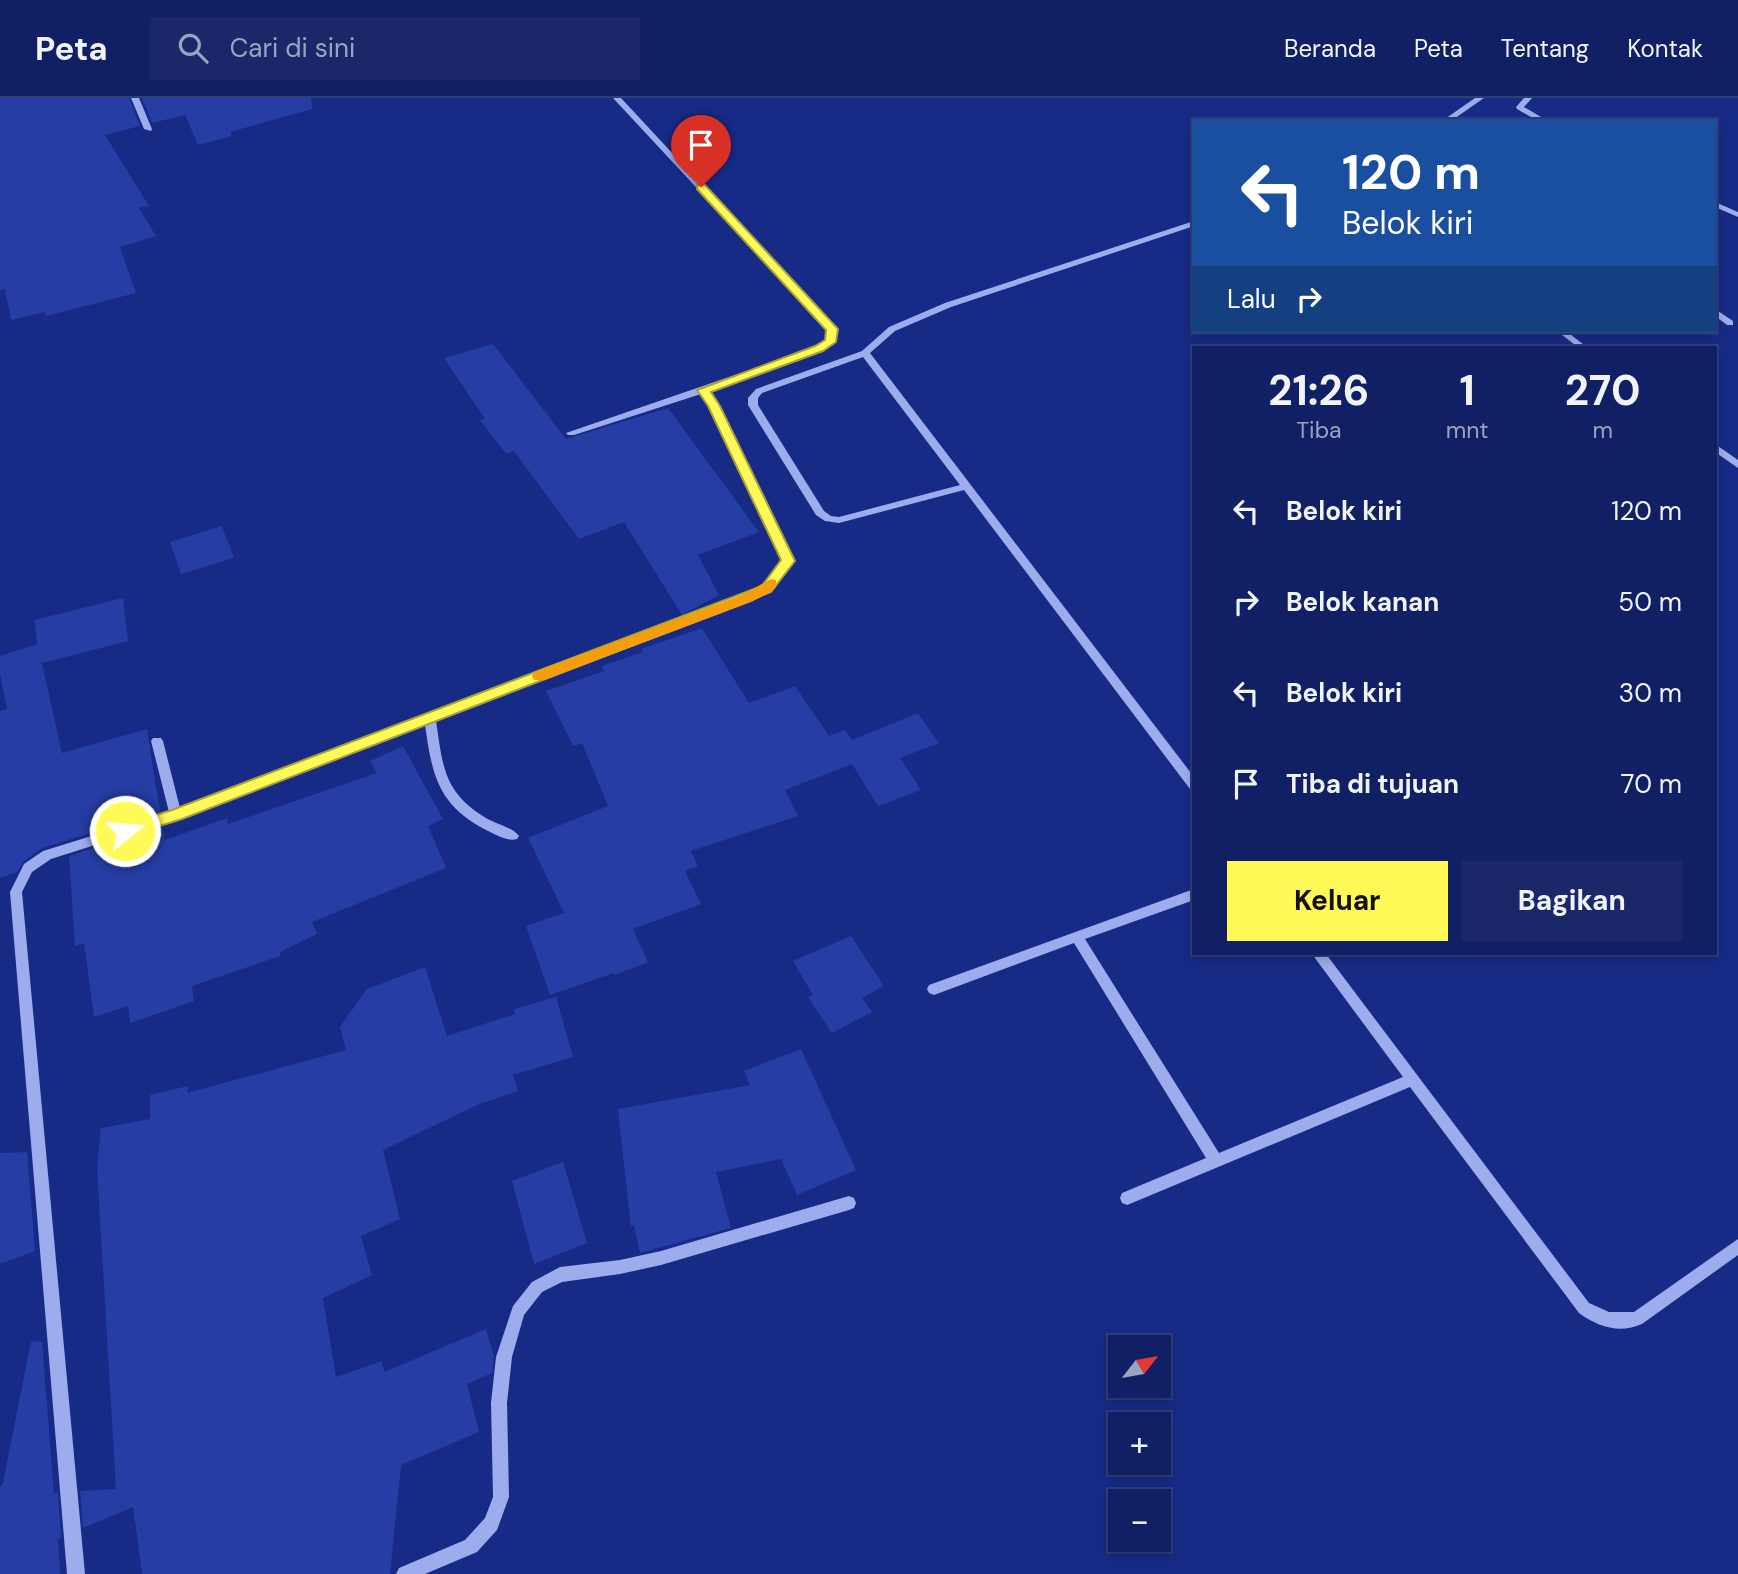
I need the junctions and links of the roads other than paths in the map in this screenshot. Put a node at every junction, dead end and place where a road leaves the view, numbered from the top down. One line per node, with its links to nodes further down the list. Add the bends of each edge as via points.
1 (135, 98): 7 (street)
2 (617, 98): 16 (street, via 832,329 831,342 819,349)
3 (1480, 98): 5 (lane)
4 (1528, 98): 6 (street, via 1520,107)
5 (1449, 119)
6 (1541, 119)
7 (148, 129)
8 (1717, 205): 9 (street)
9 (1738, 215)
10 (1192, 224): 15 (street, via 948,305 892,329)
11 (1717, 313): 12 (lane)
12 (1730, 323)
13 (1564, 333): 14 (street)
14 (1581, 346)
15 (864, 353): 20 (street); 20 (street, via 759,391 753,398 753,405 820,513 839,520)
16 (704, 390): 17 (street); 21 (street, via 788,561 778,576 766,589 747,598)
17 (570, 433)
18 (1717, 448): 19 (street)
19 (1738, 464)
20 (967, 486): 23 (street)
21 (430, 717): 24 (street); 25 (street, via 441,780 468,814)
22 (157, 741): 24 (street)
23 (1192, 783)
24 (176, 815): 35 (street, via 47,855 28,868 16,892)
25 (513, 836)
26 (1192, 895): 27 (street)
27 (1077, 937): 29 (street); 31 (street)
28 (1320, 955): 30 (street)
29 (934, 989)
30 (1413, 1079): 31 (street); 34 (street, via 1584,1308 1601,1320 1637,1319)
31 (1216, 1161): 32 (street)
32 (1127, 1198)
33 (849, 1203): 36 (street, via 661,1258 560,1275 537,1287 518,1311 504,1357 499,1403 501,1497 491,1524 471,1546)
34 (1738, 1246)
35 (76, 1574)
36 (405, 1574)

